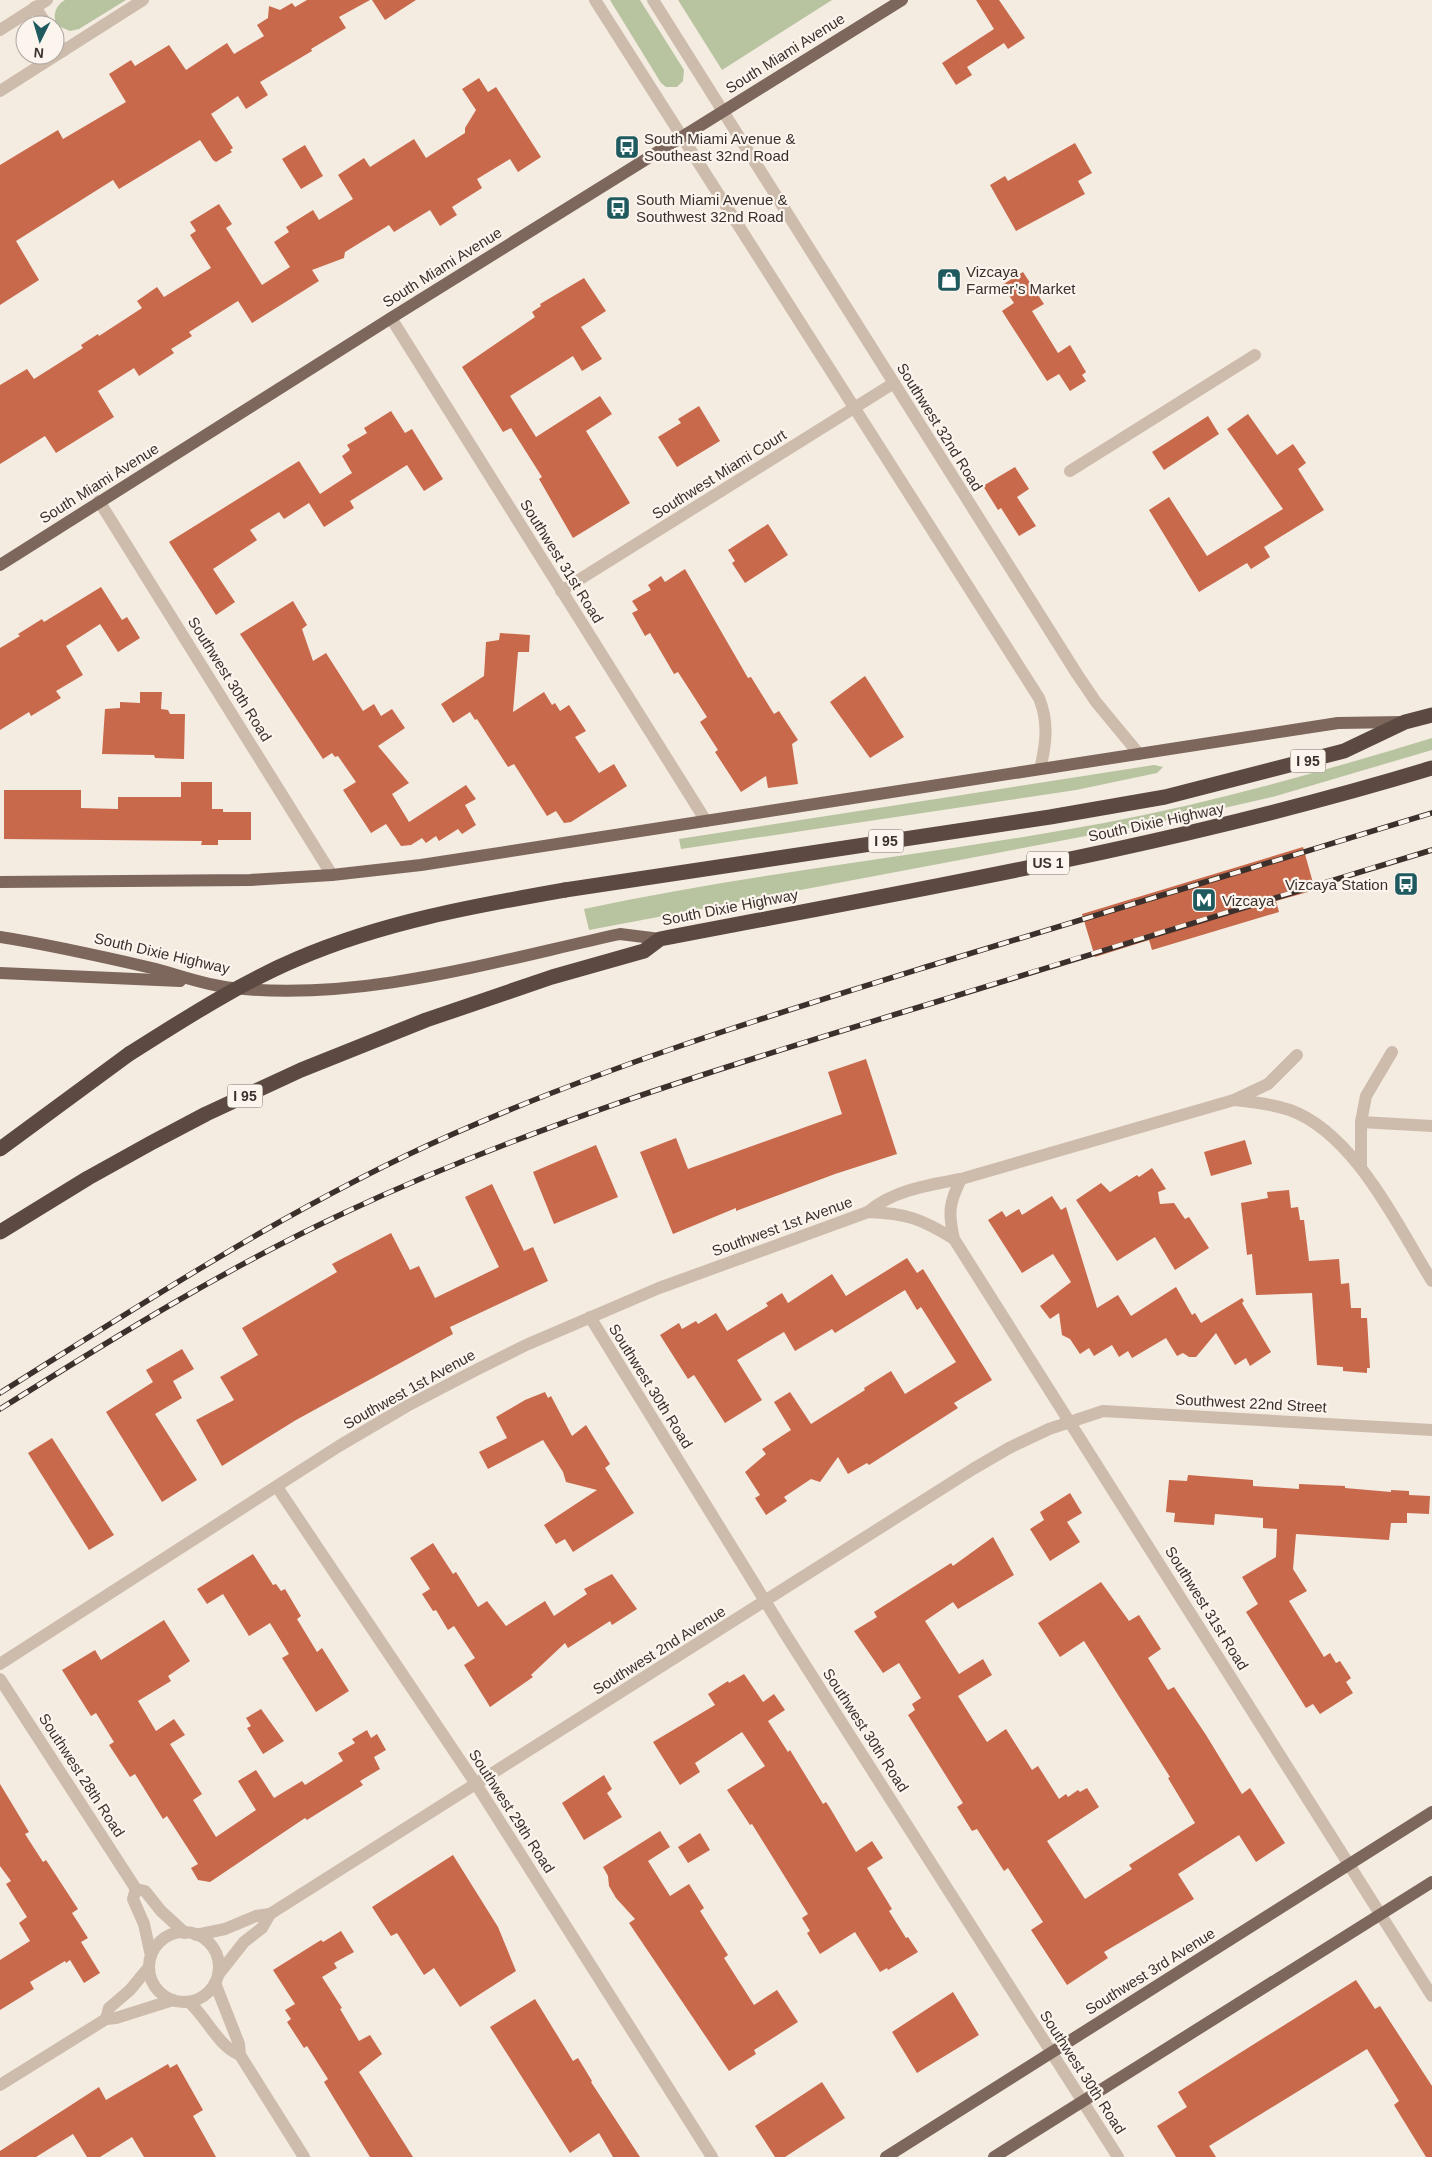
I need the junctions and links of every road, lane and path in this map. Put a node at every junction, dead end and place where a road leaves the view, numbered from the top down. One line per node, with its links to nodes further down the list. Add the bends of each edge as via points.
1 (143, 0): 7 (street)
2 (595, 0): 11 (street)
3 (653, 0): 10 (street, Southwest 32nd Road)
4 (902, 0): 10 (main road, South Miami Avenue)
5 (41, 4): 6 (street)
6 (0, 30)
7 (65, 50)
8 (40, 65): 9 (street)
9 (0, 90)
10 (722, 112): 11 (main road, South Miami Avenue); 14 (street, Southwest 32nd Road)
11 (681, 138): 12 (main road, South Miami Avenue); 15 (street)
12 (391, 318): 17 (main road, South Miami Avenue); 19 (street, Southwest 31st Road)
13 (1255, 355): 16 (street)
14 (894, 383): 15 (street, Southwest Miami Court); 22 (street, Southwest 32nd Road, via 1077,674)
15 (854, 408): 19 (street, Southwest Miami Court); 24 (street, via 1039,698 1046,732)
16 (1070, 471)
17 (99, 501): 18 (main road, South Miami Avenue); 26 (street, Southwest 30th Road)
18 (0, 565)
19 (561, 592): 25 (street, Southwest 31st Road)
20 (1432, 715): 21 (highway)
21 (1406, 722): 22 (main road, via 1338,722); 37 (highway, I 95, bridge, via 1344,751 1165,797 565,890 427,916 297,959 226,994 129,1054)
22 (1139, 754): 24 (main road)
23 (1432, 768): 29 (highway, South Dixie Highway / US 1, via 1292,809 1186,835)
24 (1040, 769): 25 (main road)
25 (706, 821): 26 (main road, via 503,853)
26 (332, 875): 27 (main road, via 210,882)
27 (0, 882)
28 (0, 937): 31 (main road, South Dixie Highway, via 157,970)
29 (660, 939): 31 (main road, South Dixie Highway, via 620,934 353,988 254,990); 41 (highway, I 95, via 644,951 552,977 426,1020 301,1070 151,1143)
30 (0, 973): 31 (main road)
31 (193, 981)
32 (1392, 1052): 35 (street, via 1366,1096)
33 (1297, 1055): 34 (street, Southwest 1st Avenue, via 1268,1084)
34 (1234, 1100): 38 (street, Southwest 1st Avenue, via 1291,1111 1315,1123 1334,1137); 39 (street, Southwest 1st Avenue)
35 (1361, 1122): 36 (street); 38 (street)
36 (1432, 1126)
37 (0, 1149)
38 (1361, 1166): 43 (street)
39 (961, 1179): 40 (street, Southwest 1st Avenue, via 882,1200); 42 (street, via 949,1211)
40 (868, 1212): 42 (street, Southwest 1st Avenue, via 896,1212 916,1218); 44 (street, Southwest 1st Avenue, via 659,1288)
41 (0, 1232)
42 (954, 1239): 46 (street, Southwest 31st Road)
43 (1432, 1281)
44 (590, 1318): 49 (street, Southwest 1st Avenue, via 526,1345 407,1406); 50 (street, Southwest 30th Road)
45 (1432, 1419): 47 (street)
46 (1069, 1421): 47 (street, Southwest 22nd Street, via 1103,1411); 50 (street, Southwest 2nd Avenue, via 1008,1448); 55 (street, Southwest 31st Road)
47 (1415, 1429): 48 (street, Southwest 22nd Street)
48 (1432, 1430)
49 (276, 1486): 51 (street, Southwest 1st Avenue); 53 (street, Southwest 29th Road)
50 (766, 1602): 53 (street, Southwest 2nd Avenue); 67 (street, Southwest 30th Road)
51 (0, 1664)
52 (0, 1679): 57 (street, Southwest 28th Road)
53 (476, 1784): 58 (street, Southwest 2nd Avenue); 72 (street, Southwest 29th Road)
54 (1432, 1812): 55 (main road, Southwest 3rd Avenue)
55 (1350, 1864): 59 (street, Southwest 31st Road); 67 (main road, Southwest 3rd Avenue)
56 (1432, 1882): 59 (main road)
57 (136, 1889): 60 (street, Southwest 28th Road, via 145,1891 161,1911); 61 (street, Southwest 28th Road, via 133,1898 144,1924)
58 (270, 1914): 60 (street, Southwest 2nd Avenue, via 256,1916 225,1929); 62 (street, Southwest 2nd Avenue, via 262,1928 244,1942)
59 (1381, 1914): 63 (street, Southwest 31st Road); 70 (main road)
60 (190, 1934): 61 (street, via 164,1938 156,1946); 62 (street, via 212,1947 216,1955)
61 (150, 1961): 64 (street, via 153,1984 165,1997); 66 (street, via 130,1990 109,2008)
62 (216, 1979): 65 (street, via 204,1995); 68 (street)
63 (1432, 1996)
64 (173, 2000): 65 (street); 66 (street)
65 (189, 2002): 68 (street, via 201,2012 229,2051)
66 (106, 2019): 69 (street)
67 (1050, 2053): 70 (street, Southwest 30th Road); 73 (main road, Southwest 3rd Avenue)
68 (240, 2055): 71 (street)
69 (0, 2085)
70 (1082, 2102): 74 (main road); 75 (street, Southwest 30th Road)
71 (304, 2157)
72 (712, 2157)
73 (886, 2157)
74 (994, 2157)
75 (1118, 2157)

